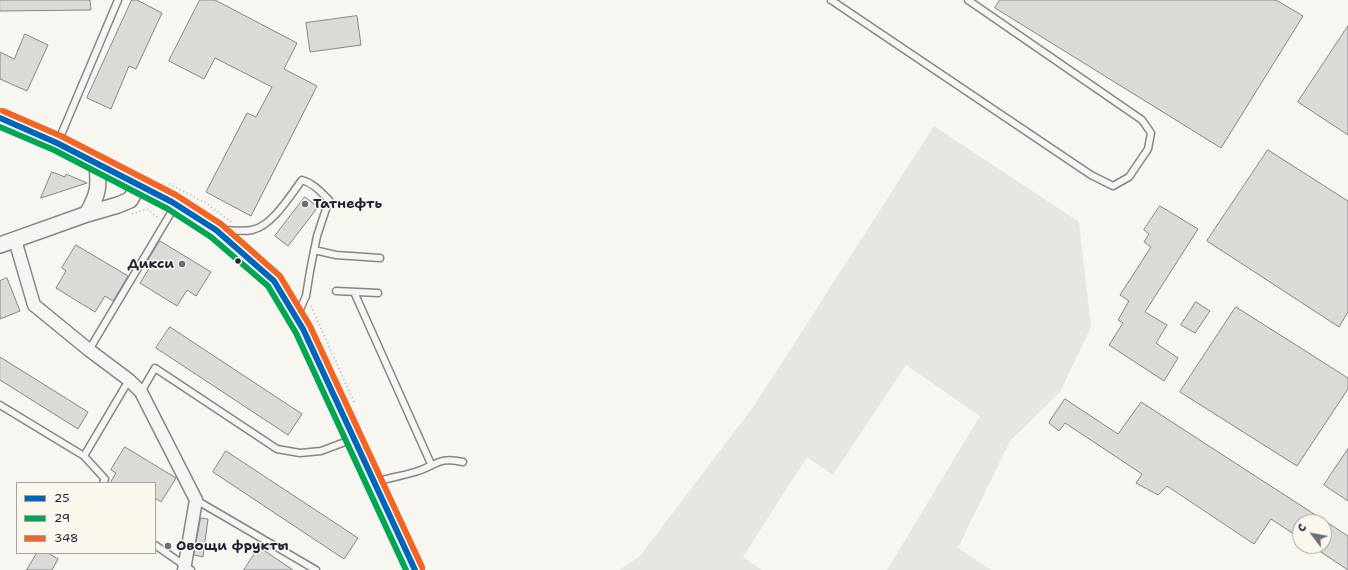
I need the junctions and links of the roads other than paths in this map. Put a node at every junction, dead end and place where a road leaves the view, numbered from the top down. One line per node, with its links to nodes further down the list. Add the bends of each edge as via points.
1 (118, 0): 5 (lane)
2 (831, 0): 3 (lane, via 1091,175 1113,186 1130,177 1148,149 1151,133 1142,120)
3 (968, 0)
4 (0, 118): 5 (main road)
5 (57, 143): 6 (main road)
6 (97, 163): 7 (main road); 9 (street, via 99,185 96,198)
7 (139, 185): 8 (main road); 9 (street, via 130,200)
8 (178, 196): 10 (main road); 19 (lane)
9 (87, 214): 11 (street)
10 (216, 230): 13 (lane, via 243,231 268,222 302,180 309,182 329,200); 18 (main road, via 274,281)
11 (15, 240): 12 (street); 19 (street, via 34,305)
12 (0, 245)
13 (314, 250): 14 (lane, via 336,255); 18 (lane, via 306,296)
14 (380, 258)
15 (336, 291): 16 (lane)
16 (354, 292): 17 (lane); 26 (lane)
17 (378, 293)
18 (297, 317): 23 (main road)
19 (89, 350): 20 (street)
20 (129, 380): 21 (street); 24 (lane)
21 (140, 392): 23 (lane, via 156,368 277,449 300,453 321,451); 29 (street)
22 (0, 405): 24 (lane)
23 (353, 439): 28 (main road)
24 (84, 456): 27 (lane, via 105,479)
25 (463, 462): 26 (lane, via 451,460)
26 (431, 464): 28 (lane, via 416,472)
27 (104, 482)
28 (374, 482): 33 (main road)
29 (196, 500): 31 (street); 32 (lane)
30 (156, 546): 31 (lane)
31 (186, 569)
32 (316, 570)
33 (414, 570)

